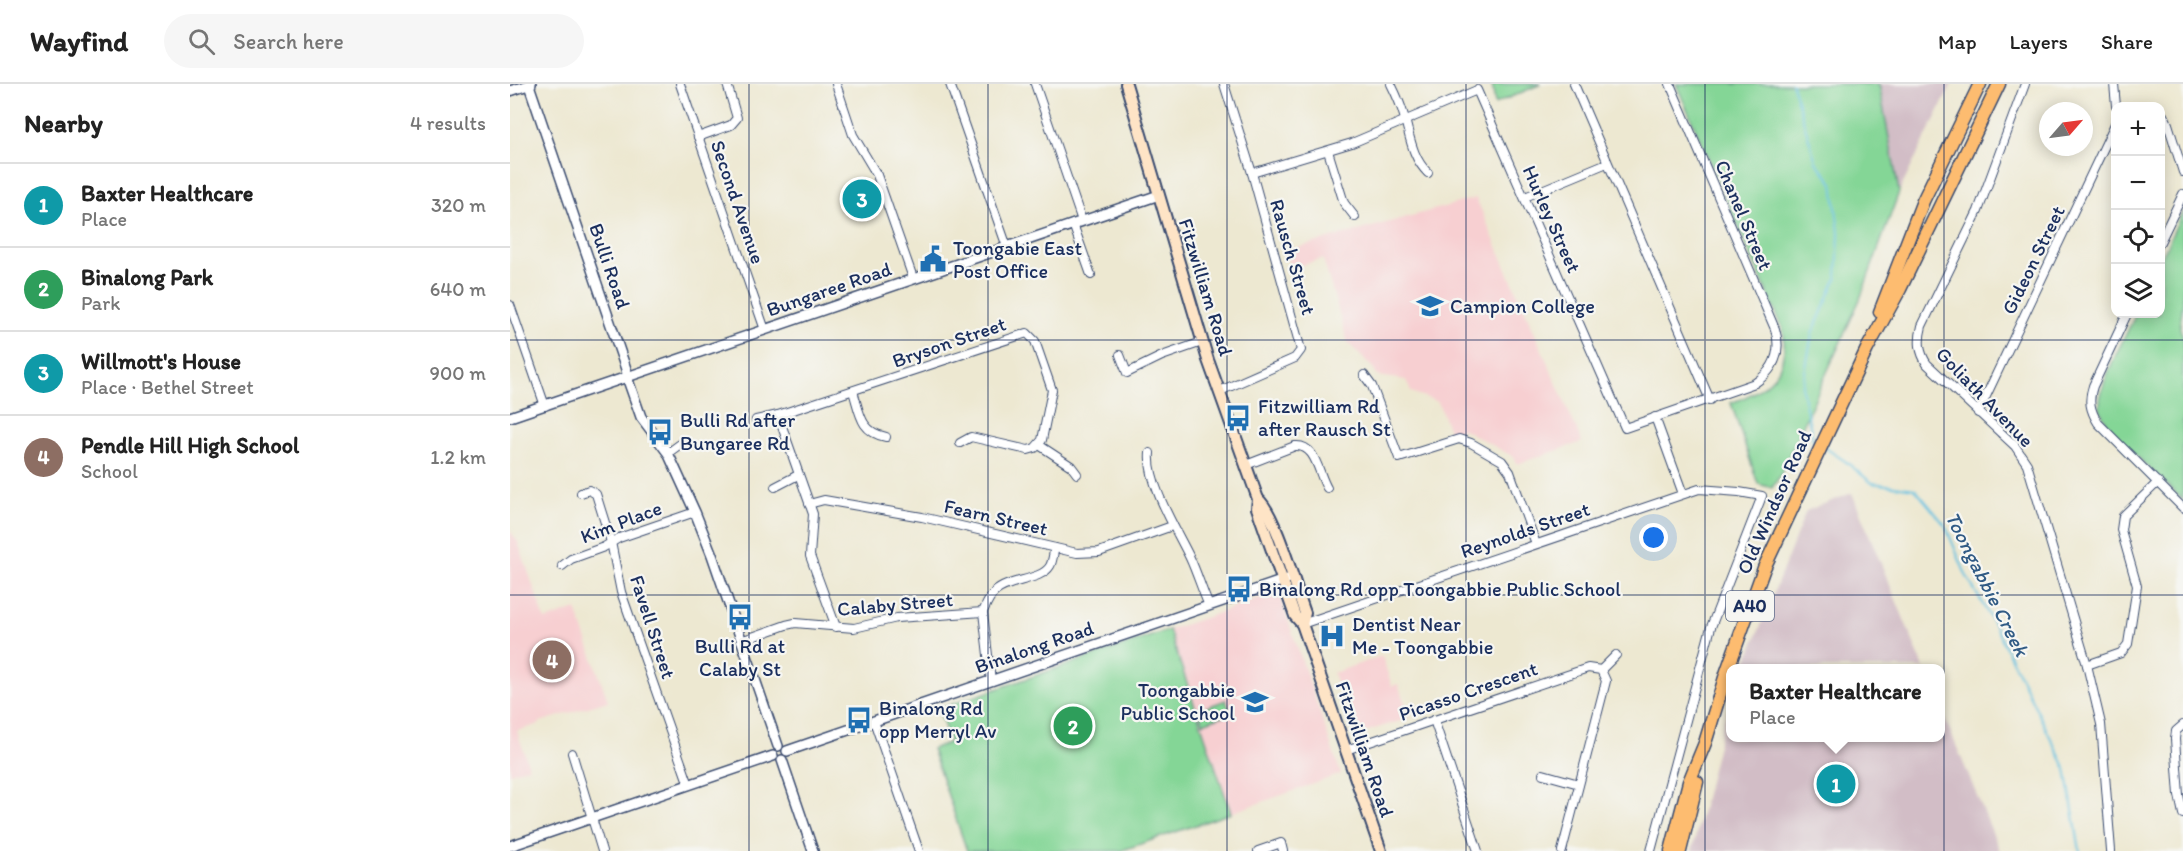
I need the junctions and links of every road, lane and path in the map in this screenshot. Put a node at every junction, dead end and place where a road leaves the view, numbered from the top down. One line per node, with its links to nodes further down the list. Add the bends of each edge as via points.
1 (530, 84): 16 (street); 44 (street, Bulli Road)
2 (680, 84): 21 (street, Second Avenue)
3 (727, 84): 21 (street, via 737,118 730,125)
4 (836, 84): 35 (street, via 853,135 877,175)
5 (950, 84): 33 (street)
6 (1035, 84): 31 (street)
7 (1126, 84): 28 (main road, Fitzwilliam Road)
8 (1224, 84): 24 (street, Rausch Street)
9 (1391, 84): 19 (street)
10 (1574, 84): 23 (street)
11 (1670, 84): 42 (street, Chanel Street, via 1775,329)
12 (1980, 84): 40 (highway, Old Windsor Road / A40, via 1923,201)
13 (1999, 84): 40 (highway, Old Windsor Road / A40)
14 (2025, 84): 49 (street, Goliath Avenue, via 1978,211 1919,336 1927,364)
15 (2114, 84): 17 (street)
16 (510, 91)
17 (2116, 102)
18 (2165, 117): 25 (street)
19 (1406, 122): 22 (street, Hurley Street); 26 (street, via 1419,164); 29 (street, Hurley Street, via 1477,90)
20 (2111, 130): 49 (street, Gideon Street)
21 (698, 136): 38 (street, Second Avenue)
22 (1328, 151): 24 (street, Hurley Street); 30 (street, via 1344,203)
23 (1607, 163): 29 (street); 47 (street)
24 (1252, 172): 46 (street, Rausch Street, via 1302,350 1295,358)
25 (2183, 172)
26 (1428, 173)
27 (2183, 194): 32 (street)
28 (1159, 195): 31 (street, Bungaree Road); 39 (main road, Fitzwilliam Road)
29 (1525, 197): 52 (street, Hurley Street, via 1625,428)
30 (1355, 217)
31 (1078, 222): 33 (street, Bungaree Road); 34 (street)
32 (2165, 232)
33 (1006, 247): 35 (street, Bungaree Road)
34 (1091, 274)
35 (913, 278): 38 (street, Bungaree Road)
36 (510, 305): 48 (street)
37 (2125, 318): 63 (street, via 2093,386 2089,397 2091,411 2098,423)
38 (765, 330): 44 (street, Bungaree Road)
39 (1202, 342): 41 (street, via 1127,373); 46 (main road, Fitzwilliam Road)
40 (1867, 350): 84 (highway, Old Windsor Road / A40, via 1764,568)
41 (1119, 355)
42 (1775, 361): 47 (street, Hurley Street, via 1755,383)
43 (1364, 375): 74 (street, via 1372,386 1399,458 1459,439 1502,461 1510,472)
44 (628, 377): 48 (street, Bungaree Road); 58 (street, Bulli Road, via 641,417)
45 (853, 391): 50 (street, Bryson Street); 54 (street, via 867,429); 57 (street, Bryson Street, via 1027,333 1035,341 1052,390)
46 (1220, 391): 60 (main road, Fitzwilliam Road)
47 (1710, 400): 52 (street, Hurley Street)
48 (545, 405): 51 (street, Bungaree Road)
49 (1978, 413): 85 (street, Goliath Avenue, via 2014,446 2027,464)
50 (778, 415): 53 (street, Bryson Street); 62 (street)
51 (510, 417)
52 (1656, 417): 67 (street)
53 (756, 420)
54 (886, 437)
55 (683, 442): 58 (street)
56 (960, 443): 57 (street, via 971,437 1028,450)
57 (1039, 445): 61 (street)
58 (668, 453): 71 (street, Bulli Road)
59 (1150, 453): 72 (street, via 1149,463)
60 (1246, 465): 65 (street, via 1302,446 1312,454); 77 (main road, Fitzwilliam Road, via 1258,499 1265,504 1273,524)
61 (1077, 474)
62 (798, 475): 64 (street); 69 (street)
63 (2158, 482): 70 (street); 85 (street, via 2121,522 2137,586 2128,644 2121,653)
64 (775, 487)
65 (1327, 488)
66 (581, 493): 73 (street, Favell Street, via 589,490 596,494)
67 (1683, 494): 68 (street, Reynolds Street, via 1699,489); 74 (street, Reynolds Street)
68 (1762, 496): 113 (street, Old Windsor Road, via 1711,627)
69 (809, 504): 75 (street, Fearn Street, via 824,500 922,517); 81 (street, via 814,521 810,556)
70 (2183, 508)
71 (695, 512): 73 (street, Kim Place); 82 (street, Bulli Road)
72 (1172, 526): 75 (street, Fearn Street, via 1099,552); 78 (street)
73 (611, 542): 76 (street, Kim Place, via 571,559); 101 (street, Favell Street, via 621,592)
74 (1536, 544): 80 (street, Reynolds Street)
75 (1055, 548): 79 (street, via 1048,569 996,590)
76 (562, 567)
77 (1288, 579): 78 (street, Binalong Road); 80 (main road, Fitzwilliam Road, via 1305,613)
78 (1209, 606): 88 (street, Binalong Road)
79 (983, 612): 81 (street, Calaby Street); 88 (street)
80 (1302, 624): 94 (main road, Fitzwilliam Road)
81 (836, 627): 82 (street, Calaby Street, via 795,623)
82 (741, 641): 93 (street, Bulli Road)
83 (1616, 655): 86 (street)
84 (1729, 664)
85 (2087, 665): 116 (street, Goliath Avenue, via 2101,724)
86 (1601, 670): 89 (street, Picasso Crescent, via 1588,668); 100 (street, via 1606,681)
87 (1726, 673): 92 (highway, Old Windsor Road / A40)
88 (991, 681): 90 (street, Binalong Road)
89 (1434, 720): 94 (street, Picasso Crescent); 111 (street)
90 (874, 721): 95 (street, Binalong Road); 107 (street)
91 (2183, 725): 102 (street, via 2176,731 2175,739)
92 (1705, 743): 114 (highway, Old Windsor Road / A40, via 1689,782); 115 (highway, Old Windsor Road / A40)
93 (777, 746): 95 (street); 97 (street)
94 (1346, 750): 110 (main road, Fitzwilliam Road)
95 (787, 751): 98 (street)
96 (572, 753): 103 (street)
97 (772, 756): 98 (street); 101 (street)
98 (782, 760): 106 (street)
99 (1543, 774): 100 (street)
100 (1579, 784): 112 (street)
101 (689, 785): 103 (street)
102 (2183, 814)
103 (593, 818): 104 (street); 105 (street)
104 (510, 846)
105 (602, 851)
106 (813, 851)
107 (919, 851)
108 (1258, 851): 109 (street, via 1281,843)
109 (1283, 851)
110 (1381, 851)
111 (1478, 851)
112 (1562, 851)
113 (1651, 851)
114 (1671, 851)
115 (1680, 851)
116 (2111, 851)

